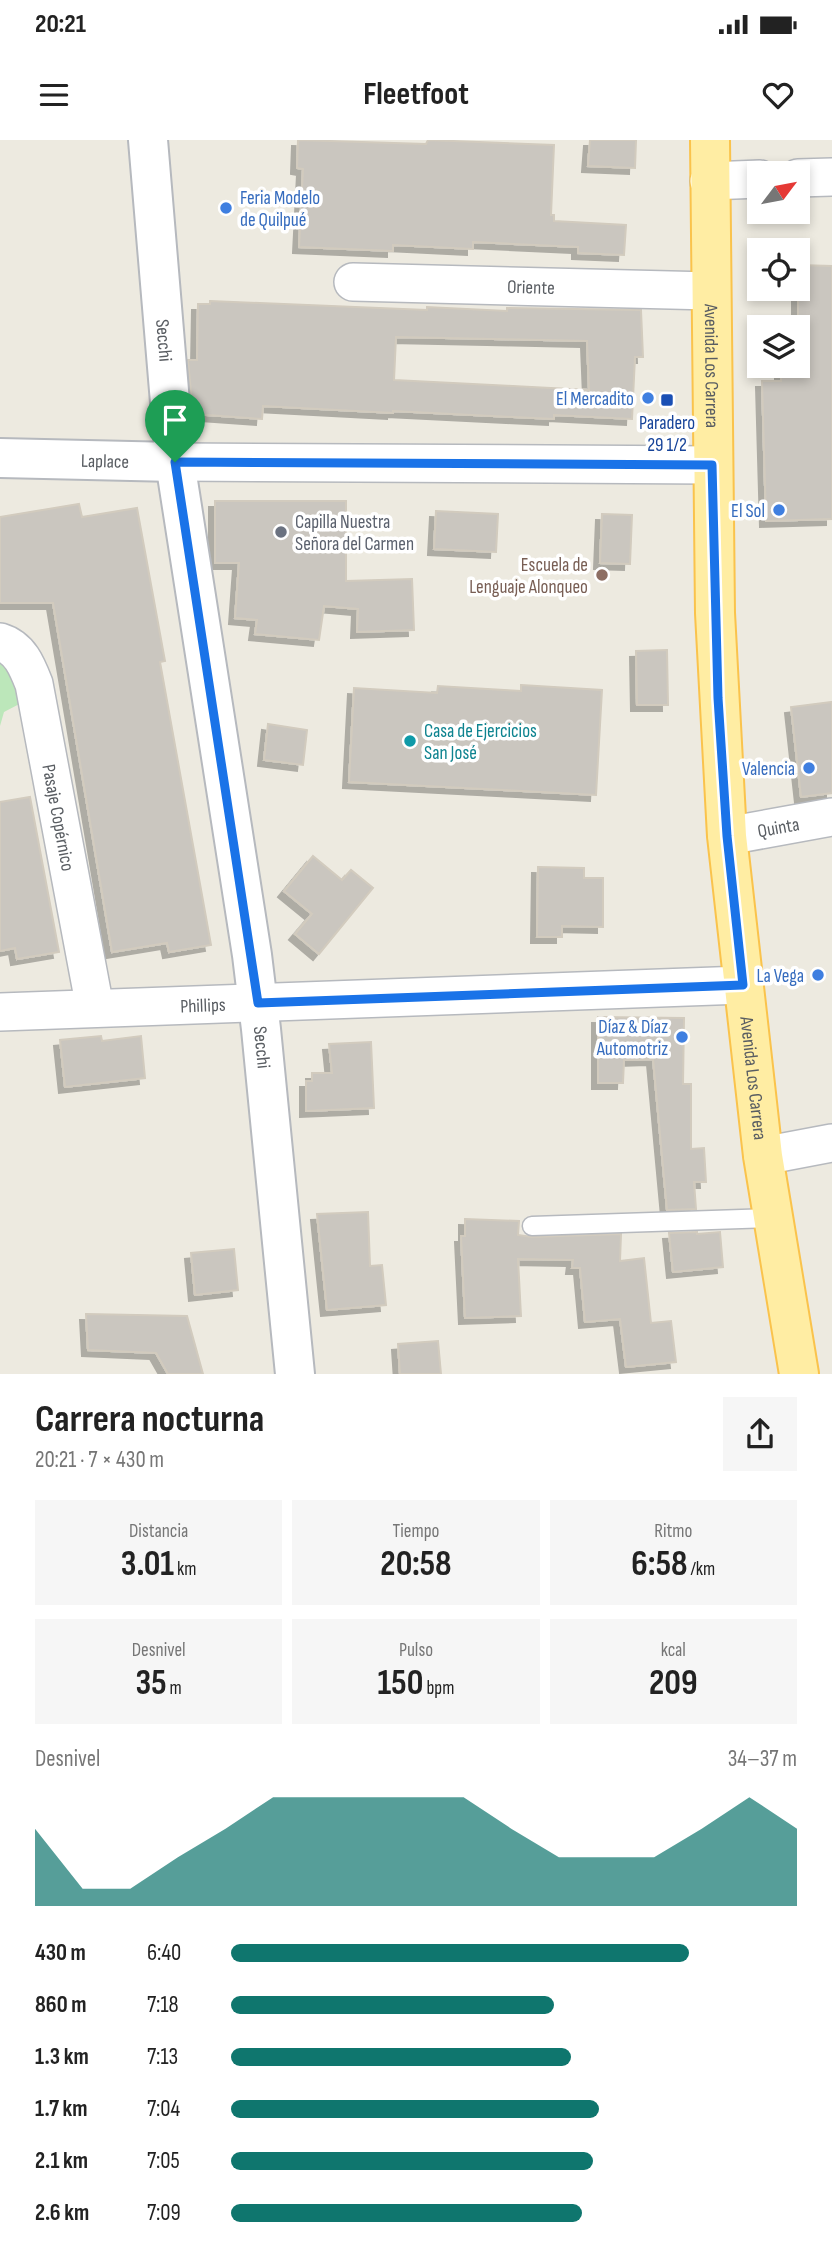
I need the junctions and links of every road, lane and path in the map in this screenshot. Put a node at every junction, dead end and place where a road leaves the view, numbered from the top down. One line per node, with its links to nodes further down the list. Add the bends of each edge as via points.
1 (148, 140): 10 (street, Secchi)
2 (710, 140): 6 (main road, Avenida Los Carrera)
3 (832, 177): 4 (street)
4 (810, 178)
5 (747, 180): 6 (street)
6 (709, 181): 8 (main road, Avenida Los Carrera)
7 (353, 282): 8 (street, Oriente)
8 (711, 291): 11 (main road, Avenida Los Carrera)
9 (0, 458): 10 (street, Laplace)
10 (175, 462): 11 (street, Laplace); 16 (street, Secchi)
11 (712, 465): 14 (main road, Avenida Los Carrera)
12 (0, 642): 17 (street, Pasaje Copérnico, via 19,653 34,684)
13 (832, 817): 14 (street, Quinta)
14 (727, 836): 15 (main road, Avenida Los Carrera)
15 (743, 985): 16 (street, Phillips); 20 (main road, Avenida Los Carrera)
16 (258, 1003): 17 (street, Phillips); 23 (street, Secchi)
17 (95, 1008): 18 (street, Phillips)
18 (0, 1012)
19 (832, 1143): 20 (street)
20 (763, 1156): 21 (main road, Avenida Los Carrera)
21 (774, 1218): 22 (lane); 24 (main road, Avenida Los Carrera)
22 (532, 1226)
23 (295, 1374)
24 (799, 1374)

